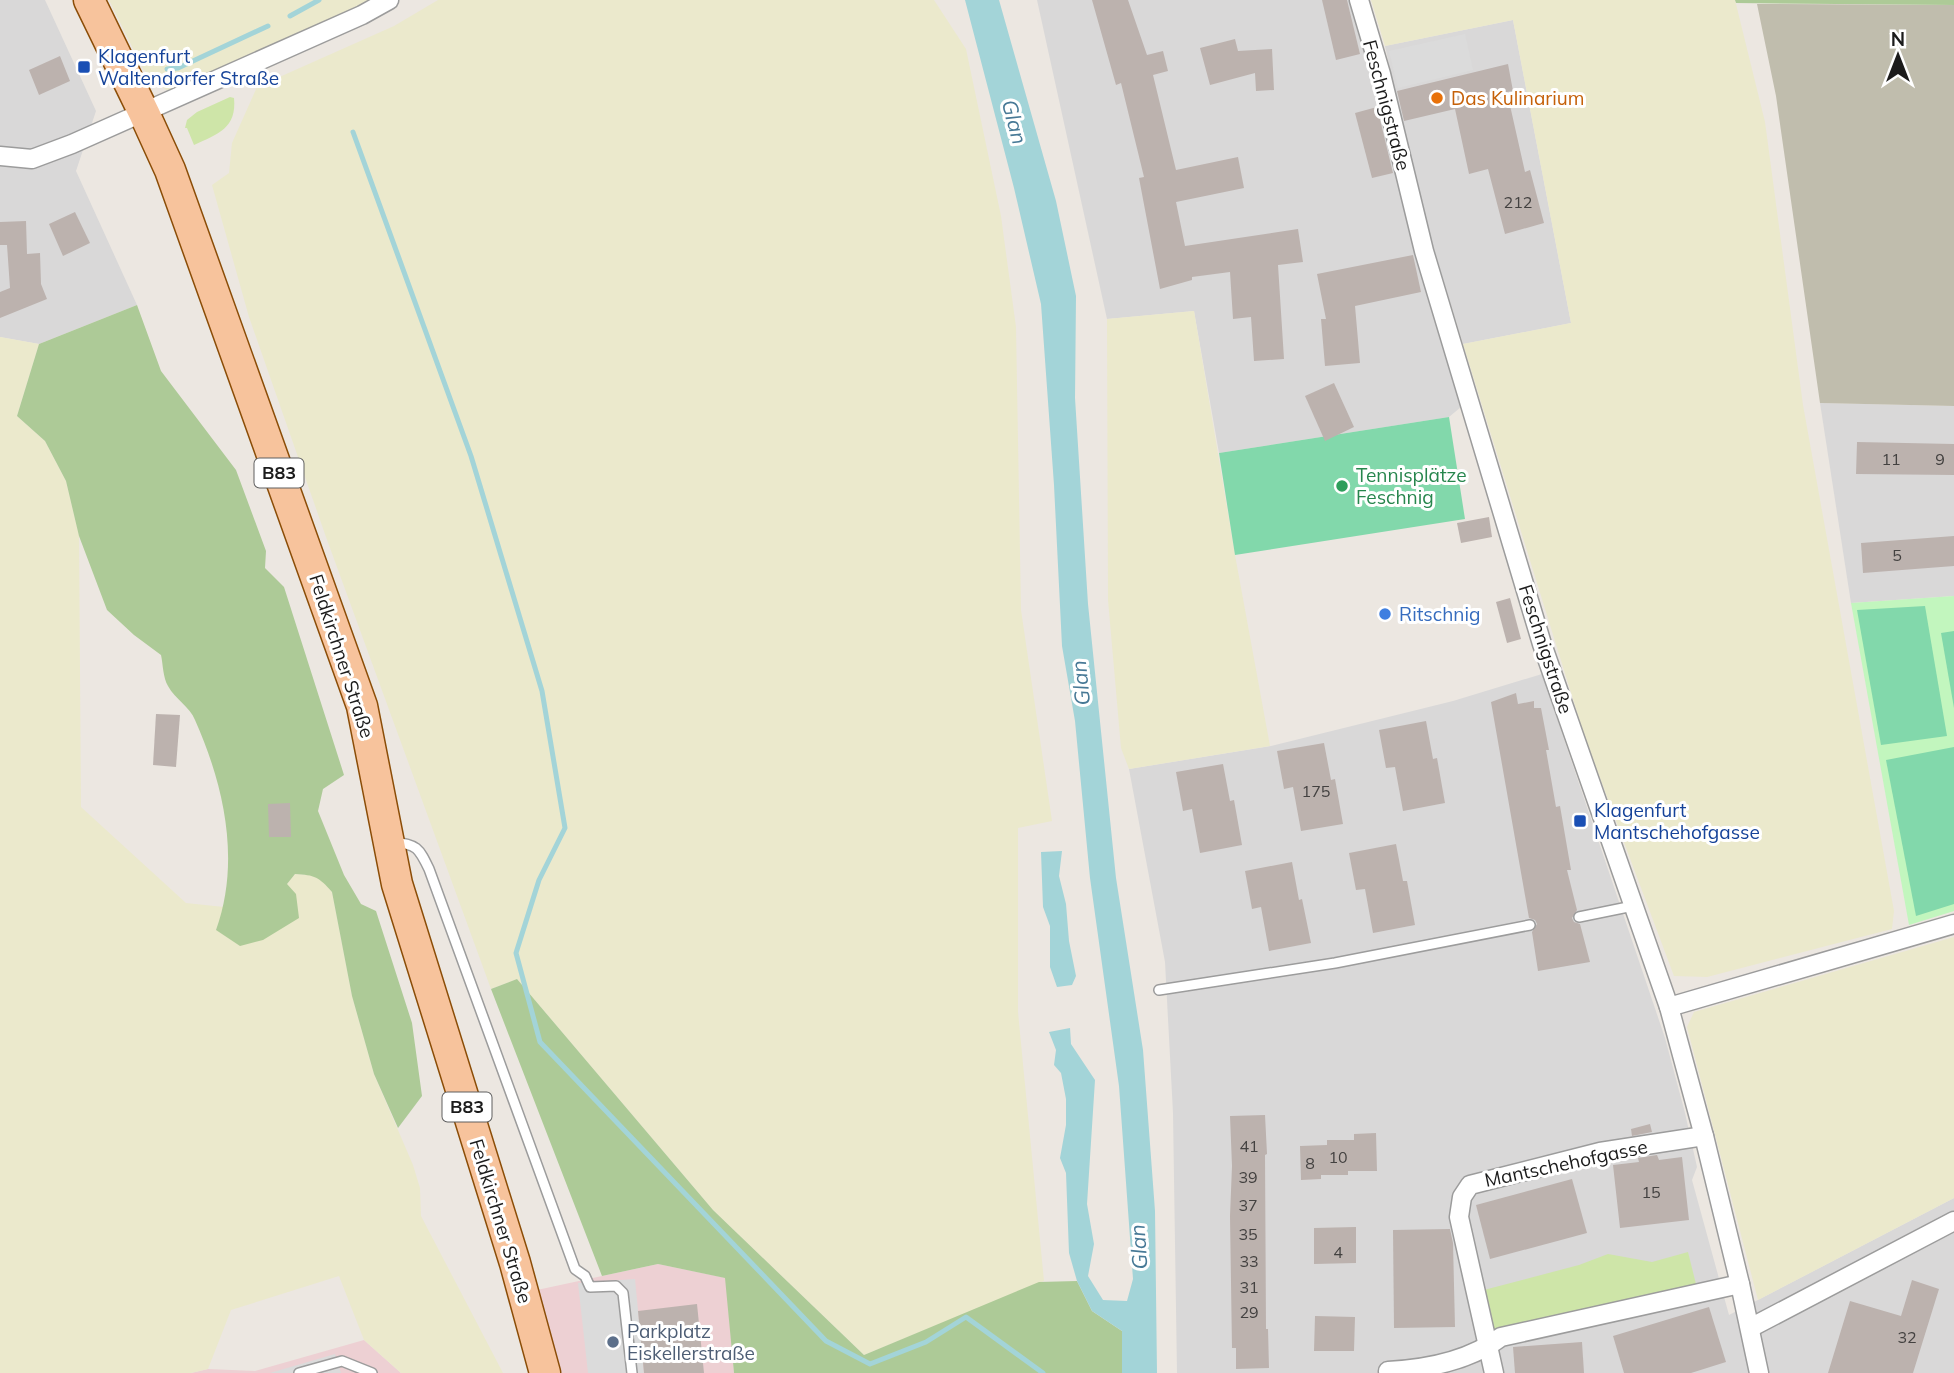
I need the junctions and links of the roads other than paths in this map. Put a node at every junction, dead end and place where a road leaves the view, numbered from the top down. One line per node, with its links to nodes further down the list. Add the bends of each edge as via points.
1 (89, 0): 4 (main road, Feldkirchner Straße / B83)
2 (389, 0): 4 (street)
3 (1359, 0): 7 (street, Feschnigstraße, via 1472,415 1542,644)
4 (144, 113): 5 (street, via 32,159); 6 (main road, Feldkirchner Straße / B83, via 170,170 362,706)
5 (0, 156)
6 (389, 841): 21 (main road, Feldkirchner Straße / B83, via 397,884); 22 (lane, via 419,848 429,869 575,1269 586,1276 590,1287 616,1286 623,1293)
7 (1633, 906): 8 (lane); 12 (street, Feschnigstraße)
8 (1579, 917)
9 (1954, 924): 12 (street)
10 (1530, 925): 11 (lane, via 1335,963)
11 (1159, 990)
12 (1669, 1007): 13 (street)
13 (1704, 1136): 15 (street); 17 (street, Mantschehofgasse, via 1600,1152 1470,1185 1462,1197 1459,1217)
14 (1954, 1221): 16 (street)
15 (1740, 1284): 16 (street); 17 (street, via 1502,1337)
16 (1750, 1328): 24 (street)
17 (1487, 1348): 18 (street, via 1431,1368); 23 (street, Mantschehofgasse)
18 (1388, 1371)
19 (299, 1373): 20 (lane, via 342,1361)
20 (372, 1373)
21 (545, 1373)
22 (632, 1373)
23 (1494, 1373)
24 (1759, 1373)

